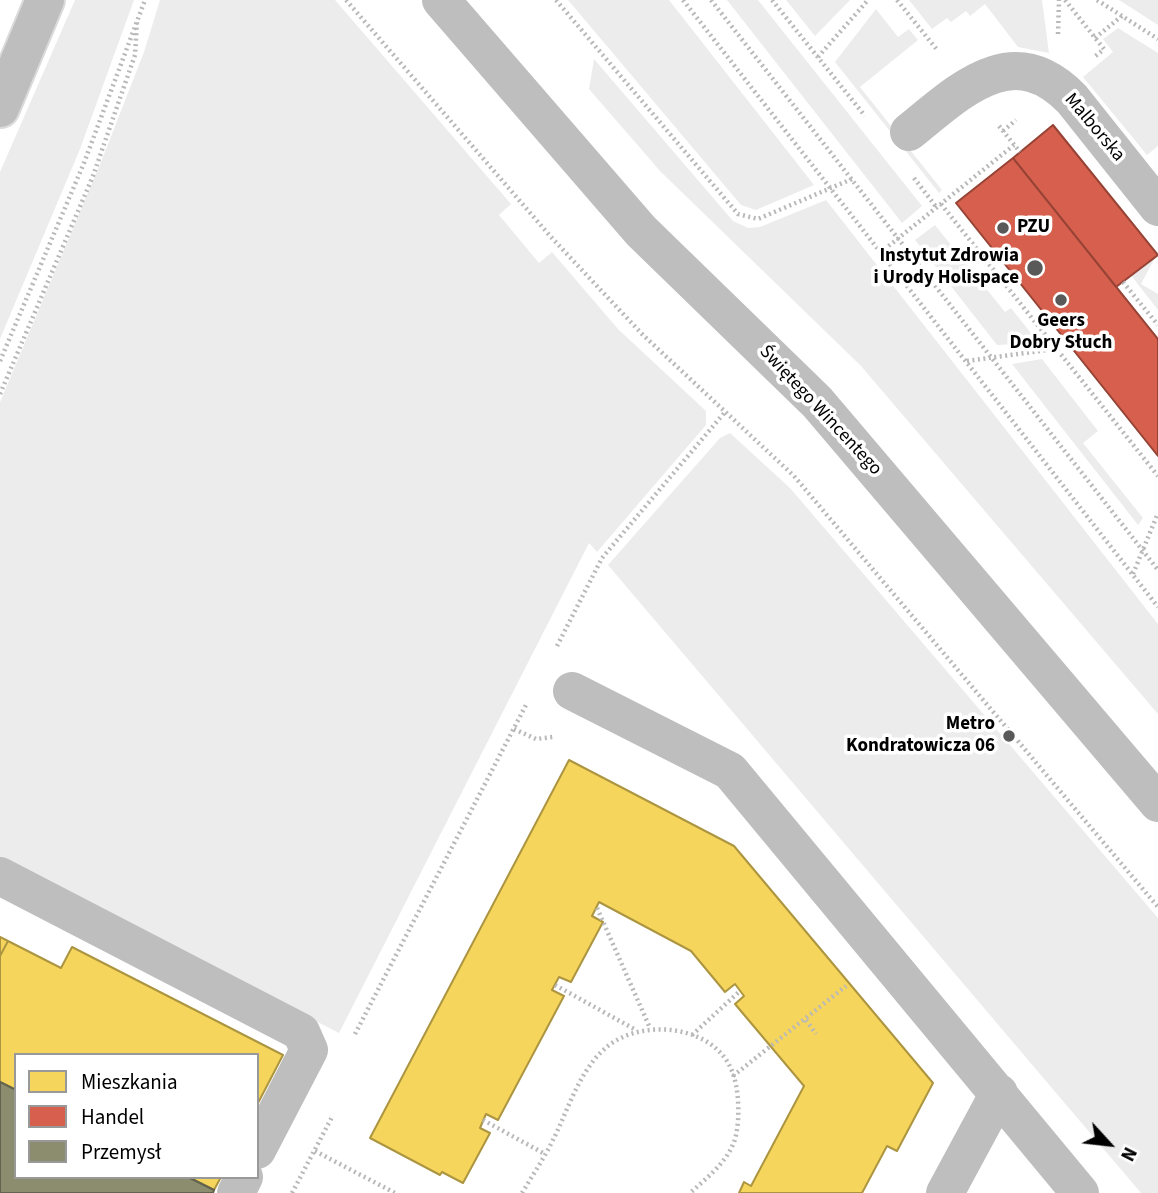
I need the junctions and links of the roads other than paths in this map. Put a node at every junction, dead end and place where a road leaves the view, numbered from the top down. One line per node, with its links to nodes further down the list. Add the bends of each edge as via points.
1 (46, 0): 3 (street)
2 (441, 0): 7 (street, Świętego Wincentego, via 641,230 817,402)
3 (0, 108)
4 (909, 132): 5 (street, Malborska, via 974,81 1002,72 1030,72 1072,99)
5 (1158, 207)
6 (572, 691): 9 (street, via 730,771)
7 (1158, 803)
8 (0, 876): 10 (street, via 300,1032 309,1050)
9 (999, 1093): 11 (street); 12 (street)
10 (259, 1146)
11 (945, 1193)
12 (1080, 1193)

